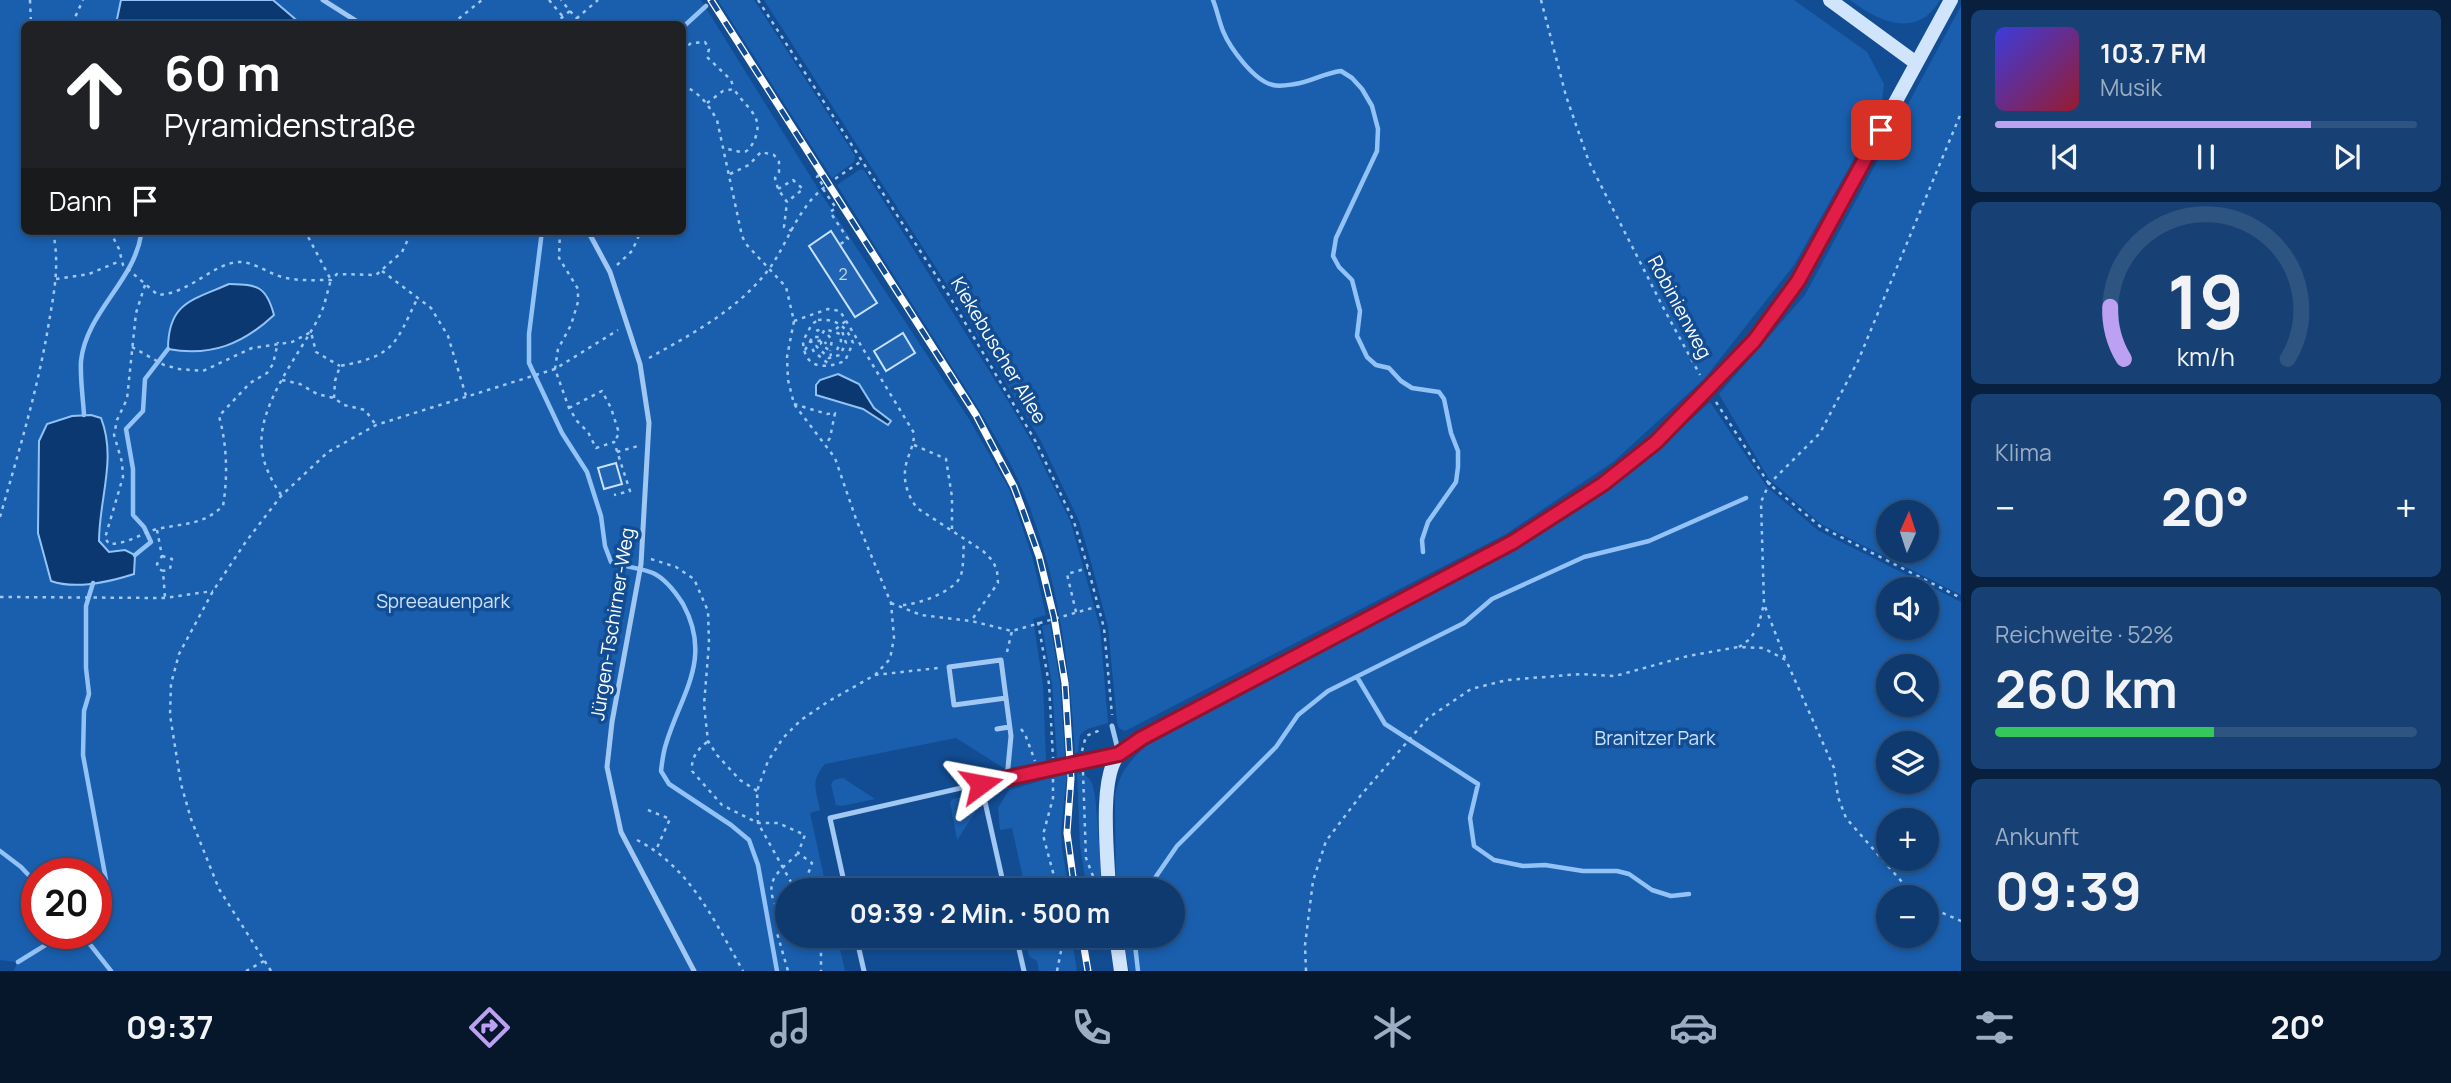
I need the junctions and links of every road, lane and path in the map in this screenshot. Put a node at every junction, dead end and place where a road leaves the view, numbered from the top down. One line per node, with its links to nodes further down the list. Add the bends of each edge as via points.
1 (30, 0): 17 (path)
2 (83, 0): 18 (path)
3 (323, 0): 19 (lane)
4 (482, 0): 20 (path)
5 (549, 0): 15 (path)
6 (563, 0): 14 (path)
7 (588, 0): 13 (path)
8 (598, 0): 13 (path)
9 (758, 0): 31 (path, Kiekebuscher Allee)
10 (1541, 0): 82 (path, Robinienweg, via 1589,162)
11 (1830, 0): 25 (street)
12 (1951, 0): 25 (street)
13 (592, 5): 16 (path)
14 (570, 11): 15 (path); 16 (path)
15 (563, 17): 21 (path); 22 (path)
16 (577, 19): 23 (path)
17 (32, 21)
18 (73, 21)
19 (356, 21)
20 (456, 21)
21 (558, 21)
22 (566, 21)
23 (574, 21)
24 (686, 47): 27 (path, via 705,42 707,57 731,80)
25 (1916, 63): 82 (street, via 1798,281 1754,341)
26 (686, 87): 28 (path)
27 (734, 89): 28 (path); 30 (path, via 754,114 756,138 743,153)
28 (707, 103): 30 (path)
29 (1961, 113): 93 (path, via 1858,361 1820,433)
30 (724, 149): 32 (path)
31 (863, 160): 35 (path); 102 (path, Kiekebuscher Allee, via 1031,432 1074,522)
32 (730, 174): 34 (path, via 749,165 761,152 774,155 779,162); 47 (path, via 742,236)
33 (819, 175): 35 (path)
34 (778, 189): 36 (path); 36 (path, via 793,180 803,189)
35 (824, 189): 37 (path, via 804,209); 45 (path, via 836,208 830,212 848,239)
36 (787, 202): 37 (path, via 784,227)
37 (792, 231): 47 (path)
38 (54, 235): 50 (path)
39 (112, 235): 46 (path)
40 (307, 235): 51 (path)
41 (410, 235): 48 (path, via 402,252)
42 (560, 235): 80 (path, via 559,258 578,289 578,302 558,349)
43 (590, 235): 49 (lane, Jürgen-Tschirner-Weg)
44 (639, 235): 49 (path, via 632,251)
45 (839, 244)
46 (121, 261): 50 (path, via 89,274); 52 (path)
47 (769, 269): 56 (path, via 786,288); 77 (path, via 717,318)
48 (382, 271): 51 (path, via 376,275 337,274); 53 (path)
49 (610, 272): 57 (lane, Jürgen-Tschirner-Weg)
50 (56, 279): 96 (path, via 40,375)
51 (331, 280): 52 (path, via 286,278 239,262 172,294 158,295); 59 (path, via 321,314)
52 (145, 285): 69 (path)
53 (418, 299): 79 (path, via 397,341 383,353); 83 (path, via 431,308 448,336)
54 (826, 320): 58 (path); 62 (path); 70 (path, via 812,324 803,341)
55 (847, 320): 56 (path, via 840,311 828,309); 58 (path); 91 (path, via 914,433)
56 (794, 321): 85 (path, via 788,380)
57 (626, 325): 77 (lane, Jürgen-Tschirner-Weg); 80 (path)
58 (842, 325): 61 (path); 78 (path, via 852,349 845,360)
59 (310, 331): 66 (path, via 292,342); 79 (path, via 316,352); 81 (path)
60 (816, 331): 63 (path)
61 (838, 331): 62 (path); 64 (path); 71 (path, via 841,341); 75 (path, via 846,338 845,348 840,355)
62 (828, 332): 63 (path); 64 (path)
63 (822, 334): 67 (path)
64 (832, 340): 72 (path)
65 (821, 341): 67 (path); 68 (path); 72 (path)
66 (278, 342): 69 (path, via 252,348 203,371 164,365); 97 (path, via 267,373 250,383 219,416 227,475 223,506 199,523)
67 (810, 342): 70 (path)
68 (827, 344)
69 (132, 347): 97 (path, via 127,399 114,435 123,477 105,538 109,544 124,543)
70 (805, 350): 76 (path)
71 (837, 350)
72 (830, 351): 75 (path)
73 (814, 352): 74 (path, via 815,346)
74 (819, 353): 75 (path); 76 (path); 78 (path)
75 (831, 356)
76 (811, 361): 78 (path, via 825,368)
77 (640, 364): 89 (lane, Jürgen-Tschirner-Weg)
78 (830, 365)
79 (340, 366): 84 (path)
80 (555, 369): 83 (path); 86 (path)
81 (282, 380): 84 (path); 95 (path, via 267,414 261,449)
82 (1708, 390): 93 (path, Robinienweg); 126 (street, via 1656,442 1603,484 1513,542)
83 (466, 396): 87 (path)
84 (334, 398): 87 (path, via 365,410)
85 (794, 404): 90 (path); 90 (path, via 835,413)
86 (569, 408): 88 (path, via 596,447); 88 (path, via 601,391 619,433)
87 (376, 425): 95 (path, via 328,452)
88 (614, 442): 92 (path)
89 (649, 443): 92 (path); 101 (lane, Jürgen-Tschirner-Weg)
90 (826, 444): 108 (path)
91 (914, 444): 98 (path, via 946,459); 98 (path, via 905,468 909,497)
92 (617, 452): 94 (path, via 630,491)
93 (1769, 484): 107 (path, Robinienweg, via 1821,527); 109 (path, via 1761,502)
94 (614, 495)
95 (281, 496): 104 (path)
96 (0, 517)
97 (157, 529): 100 (path)
98 (952, 533): 99 (path)
99 (965, 540): 110 (path, via 961,577 956,583 916,604); 113 (path, via 993,561 998,583)
100 (162, 556): 103 (path, via 157,564); 103 (path, via 172,559 170,569)
101 (642, 556): 125 (path, via 676,567 694,579 708,611 704,705); 134 (lane, Jürgen-Tschirner-Weg, via 608,744 607,767)
102 (1088, 568): 111 (path, Kiekebuscher Allee); 112 (path, via 1067,574)
103 (163, 570): 106 (path)
104 (213, 591): 106 (path); 154 (path, via 179,654 171,684 170,715 191,818 219,889)
105 (0, 597): 106 (path)
106 (165, 597)
107 (1961, 598)
108 (891, 603): 110 (path); 119 (path, via 894,638 890,659)
109 (1764, 604): 115 (path, via 1757,628); 117 (path)
110 (900, 605): 113 (path, via 921,615)
111 (1098, 606): 112 (path); 122 (path, Kiekebuscher Allee, via 1106,641)
112 (1076, 612): 114 (path)
113 (971, 621): 114 (path)
114 (1012, 631): 116 (path)
115 (1738, 647): 117 (path, via 1763,648); 165 (path, via 1615,676 1581,674 1471,689 1428,718 1326,841 1313,881)
116 (1001, 660): 118 (lane); 120 (lane)
117 (1786, 660): 144 (path, via 1834,768 1846,818)
118 (949, 667): 119 (path); 120 (lane, via 954,705)
119 (876, 675): 131 (path, via 830,701 783,738)
120 (1006, 698): 123 (lane)
121 (1017, 724): 128 (path)
122 (1112, 726): 126 (lane); 127 (path, via 1086,736)
123 (1009, 727): 124 (lane); 129 (lane)
124 (997, 729)
125 (708, 741): 131 (path, via 740,780); 133 (path, via 693,759 692,771 722,805)
126 (1119, 754): 127 (lane); 143 (street, via 1106,795)
127 (1082, 761): 128 (lane); 142 (path, via 1086,858)
128 (1038, 770): 129 (lane)
129 (1007, 778): 130 (lane)
130 (981, 784): 140 (lane, via 830,818); 141 (lane)
131 (757, 791): 133 (path)
132 (648, 810): 135 (path, via 670,819)
133 (758, 823): 136 (path, via 778,823 804,835); 137 (path)
134 (621, 832): 135 (path); 157 (lane, Jürgen-Tschirner-Weg)
135 (656, 850): 158 (path, via 682,873)
136 (798, 853): 137 (path); 139 (path, via 812,863)
137 (783, 868): 138 (path); 145 (path, via 774,876)
138 (789, 878)
139 (807, 878)
140 (843, 878)
141 (1002, 878)
142 (1094, 878)
143 (1109, 878)
144 (1905, 885)
145 (775, 906)
146 (1939, 911): 147 (path)
147 (1961, 921)
148 (781, 948): 159 (path)
149 (820, 948): 160 (path)
150 (859, 948): 161 (lane)
151 (1019, 948): 162 (lane)
152 (1062, 948): 163 (path)
153 (1118, 948): 164 (street)
154 (264, 961): 155 (path); 156 (path)
155 (246, 971)
156 (271, 971)
157 (694, 971)
158 (743, 971)
159 (788, 971)
160 (821, 971)
161 (864, 971)
162 (1024, 971)
163 (1057, 971)
164 (1122, 971)
165 (1306, 971)

